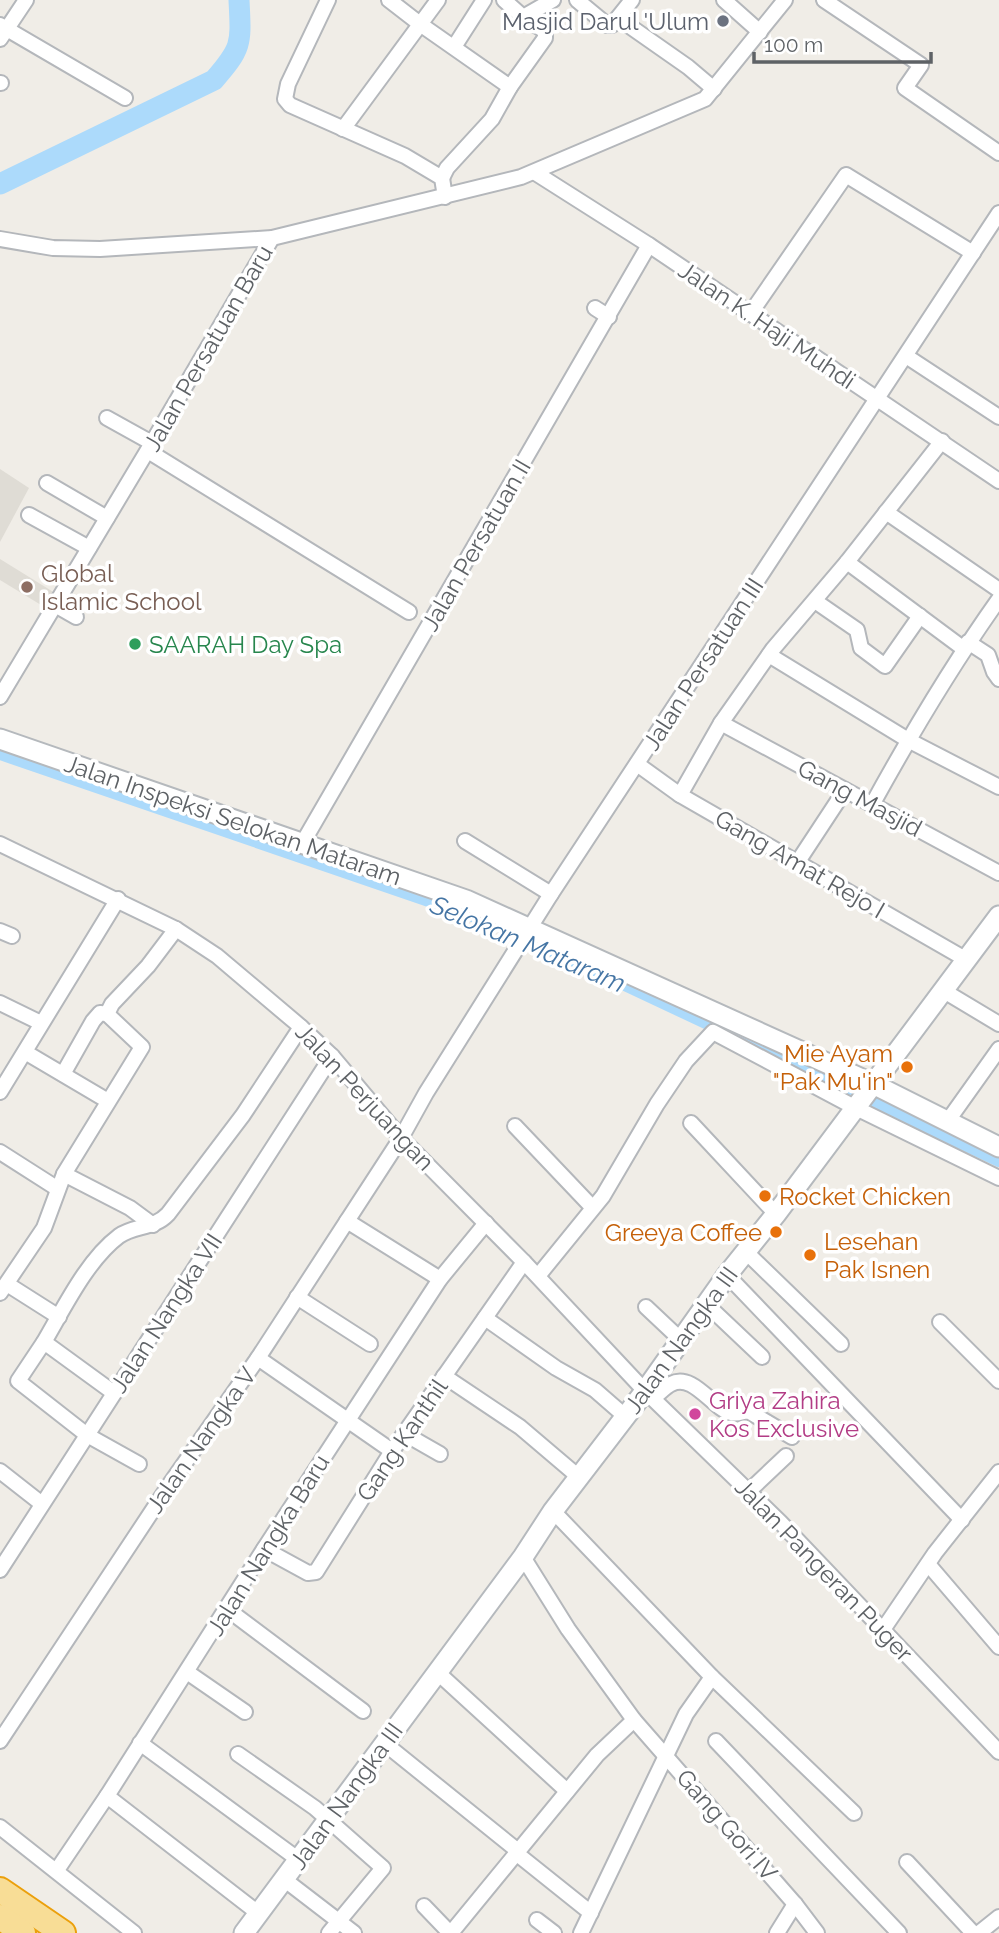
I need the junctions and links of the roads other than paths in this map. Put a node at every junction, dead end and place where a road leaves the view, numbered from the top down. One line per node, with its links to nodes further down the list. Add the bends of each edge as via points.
1 (26, 0): 16 (street)
2 (328, 0): 22 (street, via 285,99)
3 (389, 0): 15 (street)
4 (438, 0): 15 (street)
5 (484, 0): 18 (street)
6 (504, 0): 13 (street)
7 (553, 0): 13 (street)
8 (578, 0): 14 (street, via 607,25)
9 (632, 0): 14 (street)
10 (724, 0): 17 (street)
11 (785, 0): 17 (street, Jalan Persatuan Baru)
12 (824, 0): 23 (street, via 921,65 905,88)
13 (523, 17): 19 (street, via 546,35)
14 (618, 18): 20 (street)
15 (420, 24): 18 (street); 22 (street)
16 (3, 31): 21 (street)
17 (760, 32): 20 (street, Jalan Persatuan Baru)
18 (454, 47): 19 (street)
19 (510, 86): 25 (street, via 492,119)
20 (714, 89): 24 (street, Jalan Persatuan Baru, via 705,99)
21 (125, 97)
22 (343, 129): 25 (street)
23 (999, 153)
24 (534, 172): 26 (street, Jalan Persatuan Baru); 30 (street, Jalan K. Haji Muhdi)
25 (442, 178): 26 (street)
26 (445, 197): 28 (street, Jalan Persatuan Baru)
27 (999, 213): 31 (street, Jalan Persatuan III)
28 (272, 238): 29 (street, via 100,249); 40 (street, Jalan Persatuan Baru)
29 (3, 240)
30 (649, 245): 33 (street, Jalan K. Haji Muhdi); 34 (street, Jalan Persatuan II)
31 (973, 253): 33 (street, via 846,175); 35 (street, Jalan Persatuan III)
32 (595, 308): 34 (street)
33 (750, 314): 36 (street, Jalan K. Haji Muhdi)
34 (610, 317): 69 (street, Jalan Persatuan II)
35 (906, 356): 36 (street, Jalan Persatuan III); 37 (street)
36 (876, 399): 39 (street, Jalan K. Haji Muhdi); 62 (street, Jalan Persatuan III)
37 (999, 416)
38 (107, 418): 40 (street)
39 (942, 441): 41 (street, Jalan K. Haji Muhdi); 43 (street)
40 (150, 447): 45 (street, Jalan Persatuan Baru); 52 (street)
41 (999, 481)
42 (47, 483): 45 (street)
43 (886, 512): 47 (street); 48 (street)
44 (29, 515): 46 (street)
45 (107, 518): 46 (street, Jalan Persatuan Baru)
46 (89, 548): 51 (street, Jalan Persatuan Baru)
47 (848, 562): 50 (street); 53 (street)
48 (999, 590)
49 (999, 598): 55 (street)
50 (815, 601): 53 (street, via 857,630 861,648 885,666); 56 (street)
51 (55, 605): 54 (street); 58 (street, Jalan Persatuan Baru)
52 (409, 612)
53 (920, 616): 55 (street)
54 (76, 617)
55 (966, 645): 57 (street, via 988,655); 61 (street)
56 (769, 655): 59 (street); 61 (street)
57 (999, 679)
58 (0, 697)
59 (722, 723): 64 (street, Gang Masjid); 65 (street)
60 (0, 739): 69 (street, Jalan Inspeksi Selokan Mataram)
61 (908, 740): 63 (street); 66 (street)
62 (637, 764): 65 (street, Gang Amat Rejo I); 72 (street, Jalan Persatuan III)
63 (999, 787)
64 (845, 790): 66 (street, Gang Masjid); 70 (street)
65 (680, 796): 70 (street, Gang Amat Rejo I)
66 (872, 805): 71 (street, Gang Masjid)
67 (465, 841): 72 (street)
68 (0, 844): 73 (street, Jalan Perjuangan)
69 (302, 844): 76 (street, Jalan Inspeksi Selokan Mataram, via 466,900)
70 (797, 863): 77 (street, Gang Amat Rejo I)
71 (999, 873)
72 (551, 894): 76 (street, Jalan Persatuan III)
73 (118, 899): 75 (street, Jalan Perjuangan); 81 (street)
74 (999, 916): 77 (street, Jalan Nangka III)
75 (176, 929): 80 (street); 83 (street, Jalan Perjuangan)
76 (526, 935): 88 (street, Jalan Inspeksi Selokan Mataram); 95 (street)
77 (967, 960): 78 (street, Jalan Nangka III)
78 (944, 991): 82 (street); 88 (street, Jalan Nangka III)
79 (0, 1003): 81 (street)
80 (107, 1014): 87 (street, via 97,1015); 90 (street, via 142,1047)
81 (41, 1023): 85 (street)
82 (999, 1024)
83 (301, 1027): 86 (street, Jalan Perjuangan); 105 (street, via 243,1115 168,1214)
84 (999, 1049): 92 (street)
85 (25, 1052): 87 (street); 89 (street)
86 (332, 1056): 95 (street, Jalan Perjuangan); 126 (street, Jalan Nangka VII)
87 (63, 1074): 90 (street)
88 (872, 1086): 91 (street, Jalan Nangka III); 92 (street, Jalan Inspeksi Selokan Mataram)
89 (0, 1092)
90 (108, 1101): 98 (street)
91 (856, 1107): 99 (street); 101 (street, via 713,1032 679,1072 608,1189); 102 (street, Jalan Nangka III)
92 (947, 1122): 96 (street, Jalan Inspeksi Selokan Mataram)
93 (691, 1123): 102 (street)
94 (515, 1126): 101 (street)
95 (401, 1138): 103 (street, Jalan Nangka V); 104 (street, Jalan Perjuangan)
96 (999, 1147)
97 (0, 1152): 100 (street)
98 (64, 1174): 100 (street); 105 (street)
99 (999, 1178)
100 (58, 1189): 111 (street, via 44,1228)
101 (592, 1207): 109 (street)
102 (776, 1214): 106 (street, Jalan Nangka III)
103 (347, 1221): 110 (street); 112 (street, Jalan Nangka V)
104 (486, 1223): 107 (street, Jalan Perjuangan); 110 (street, Jalan Nangka Baru)
105 (153, 1225): 115 (street, via 130,1229 102,1250)
106 (745, 1251): 108 (street, Jalan Nangka III); 121 (street)
107 (524, 1262): 109 (street, Jalan Perjuangan); 116 (street, Gang Kanthil)
108 (727, 1275): 113 (street, Jalan Nangka III); 143 (street)
109 (538, 1276): 127 (street, Jalan Perjuangan)
110 (440, 1279): 129 (street, Jalan Nangka Baru)
111 (3, 1288): 115 (street)
112 (297, 1297): 120 (street); 123 (street, Jalan Nangka V)
113 (706, 1304): 118 (street, Jalan Nangka III); 122 (street)
114 (646, 1307): 118 (street)
115 (59, 1317): 119 (street)
116 (485, 1318): 124 (street, Gang Kanthil); 128 (street)
117 (940, 1322): 125 (street)
118 (680, 1339): 127 (street, Jalan Nangka III)
119 (44, 1342): 126 (street); 131 (street, via 18,1382)
120 (370, 1344)
121 (841, 1344)
122 (762, 1357)
123 (258, 1358): 129 (street); 158 (street, Jalan Nangka V)
124 (444, 1376): 130 (street, Gang Kanthil); 139 (street, via 520,1427)
125 (999, 1381)
126 (114, 1393): 131 (street, Jalan Nangka VII)
127 (649, 1395): 128 (street, Jalan Nangka III); 132 (street, via 683,1382 727,1413 748,1411); 140 (street, Jalan Pangeran Puger)
128 (626, 1417): 139 (street, Jalan Nangka III)
129 (348, 1419): 133 (street); 144 (street, Jalan Nangka Baru)
130 (405, 1434): 133 (street, Gang Kanthil); 134 (street)
131 (87, 1435): 136 (street); 141 (street, Jalan Nangka VII)
132 (792, 1437)
133 (392, 1451): 144 (street, Gang Kanthil, via 316,1572 308,1573)
134 (440, 1454)
135 (786, 1456): 140 (street)
136 (139, 1464)
137 (0, 1471): 141 (street)
138 (999, 1472): 143 (street)
139 (580, 1478): 142 (street, Jalan Nangka III)
140 (749, 1491): 150 (street, Jalan Pangeran Puger)
141 (42, 1504): 145 (street, Jalan Nangka VII)
142 (553, 1511): 146 (street, Jalan Nangka III); 154 (street)
143 (962, 1520): 147 (street)
144 (264, 1549): 149 (street, Jalan Nangka Baru)
145 (5, 1551): 148 (street, Jalan Nangka VII)
146 (523, 1557): 153 (street, Jalan Nangka III); 157 (street)
147 (928, 1564): 150 (street); 151 (street)
148 (0, 1570)
149 (227, 1609): 152 (street, Jalan Nangka Baru); 155 (street)
150 (882, 1631): 162 (street, Jalan Pangeran Puger)
151 (999, 1647)
152 (187, 1672): 156 (street); 160 (street, Jalan Nangka Baru)
153 (436, 1672): 161 (street, Jalan Nangka III); 165 (street)
154 (712, 1677): 164 (street, via 686,1714); 167 (street)
155 (363, 1711)
156 (245, 1712)
157 (634, 1720): 164 (street, Gang Gori IV); 165 (street)
158 (0, 1740)
159 (716, 1741): 195 (street)
160 (140, 1743): 166 (street, Jalan Nangka Baru); 171 (street)
161 (384, 1743): 168 (street, Jalan Nangka III); 170 (street)
162 (999, 1752)
163 (238, 1754): 168 (street)
164 (667, 1756): 177 (street, Gang Gori IV); 183 (street)
165 (567, 1791): 170 (street)
166 (107, 1796): 173 (street, Jalan Nangka Baru); 179 (street)
167 (854, 1813)
168 (328, 1819): 171 (street, Jalan Nangka III); 184 (street, via 383,1868)
169 (0, 1827): 173 (street)
170 (517, 1852): 183 (street); 191 (street)
171 (299, 1860): 174 (street, Jalan Nangka III)
172 (907, 1862): 196 (street)
173 (57, 1870): 188 (street)
174 (285, 1880): 179 (street, Jalan Nangka III); 184 (street)
175 (0, 1890): 187 (highway)
176 (0, 1901): 186 (highway)
177 (795, 1905): 193 (street); 194 (street, Gang Gori IV)
178 (424, 1906): 191 (street)
179 (258, 1913): 189 (street, Jalan Nangka III)
180 (0, 1917): 185 (highway)
181 (999, 1917): 197 (street)
182 (537, 1920): 192 (street)
183 (589, 1926)
184 (333, 1927): 190 (street)
185 (23, 1933)
186 (46, 1933)
187 (63, 1933)
188 (134, 1933)
189 (244, 1933)
190 (354, 1933)
191 (450, 1933)
192 (554, 1933)
193 (777, 1933)
194 (817, 1933)
195 (898, 1933)
196 (973, 1933)
197 (979, 1933)

